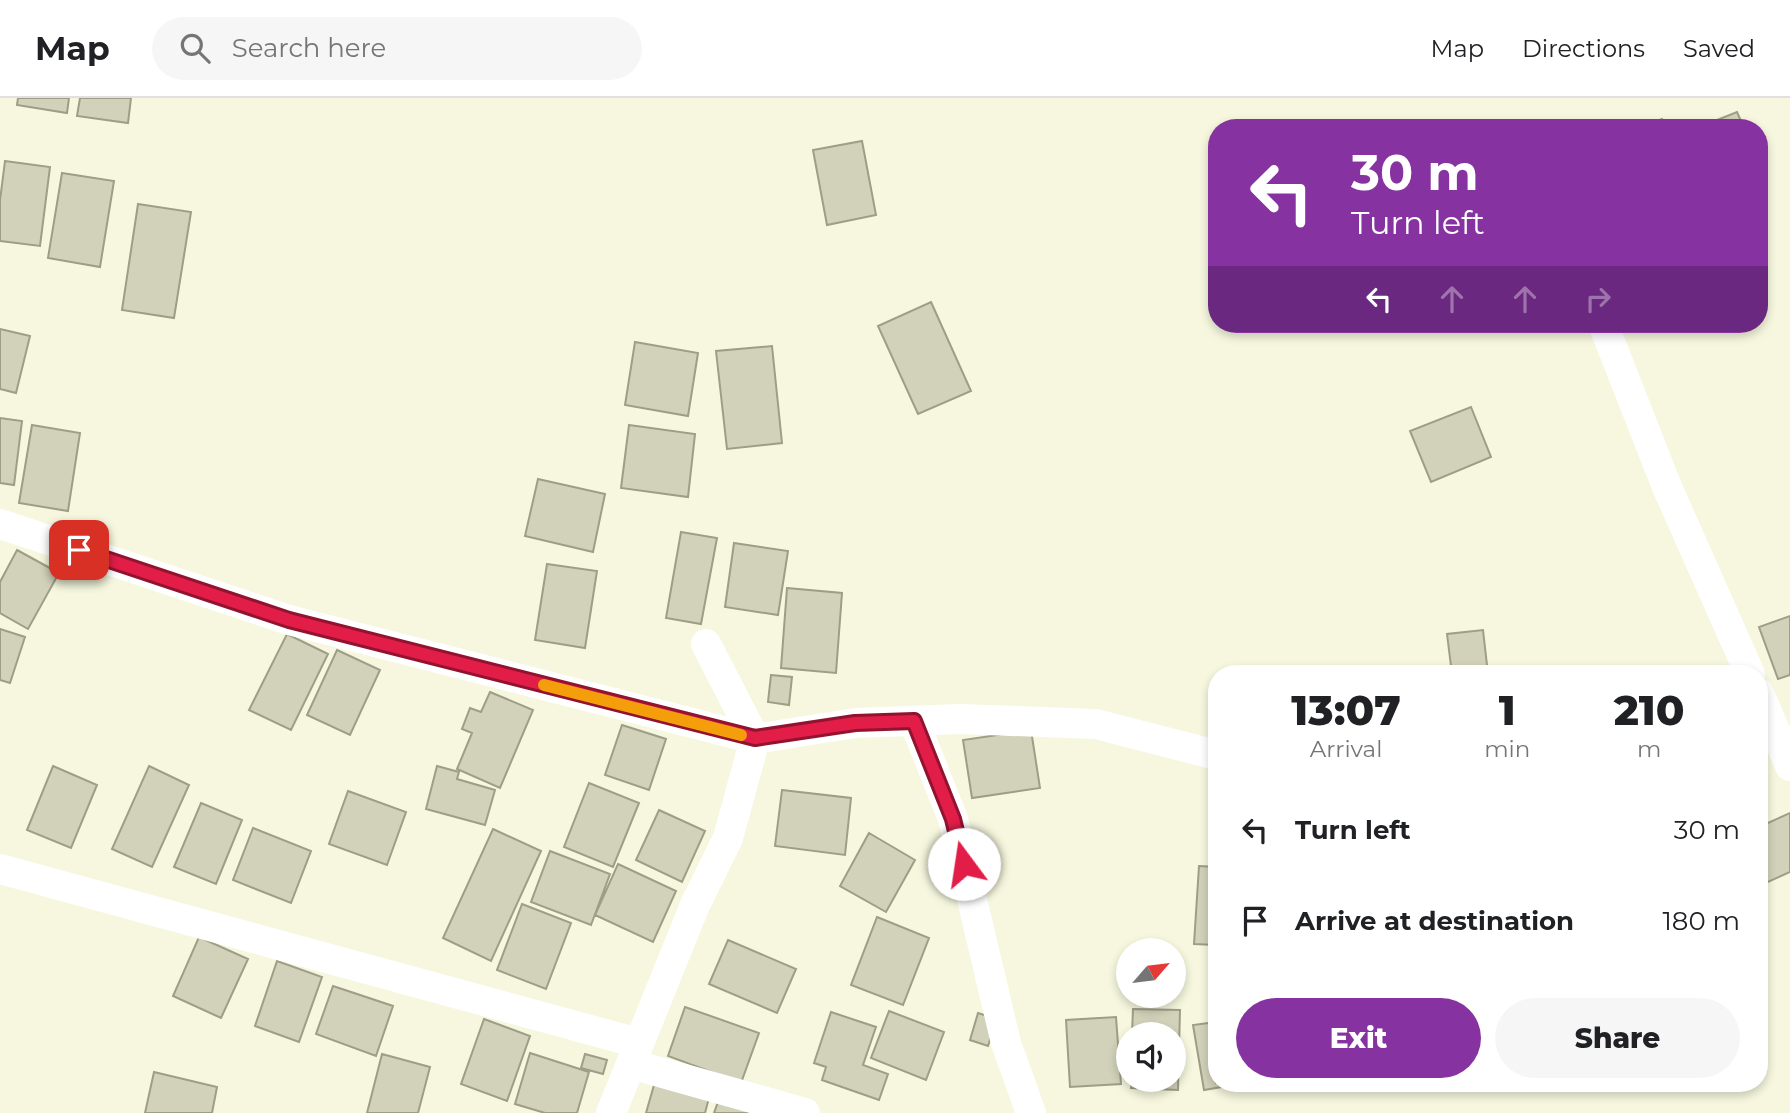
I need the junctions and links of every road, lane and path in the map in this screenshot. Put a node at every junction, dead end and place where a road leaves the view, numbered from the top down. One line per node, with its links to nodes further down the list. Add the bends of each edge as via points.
1 (1607, 333): 4 (street, via 1667,487)
2 (0, 524): 7 (street, via 289,620)
3 (706, 644): 7 (street)
4 (1746, 665)
5 (914, 721): 7 (street, via 855,723); 8 (street, via 1096,724); 14 (street, via 953,819 1006,1043)
6 (1768, 731): 9 (street)
7 (755, 738): 11 (street, via 728,838 695,905)
8 (1208, 753)
9 (1790, 766)
10 (0, 869): 11 (street)
11 (635, 1054): 12 (street); 13 (street)
12 (611, 1113)
13 (804, 1113)
14 (1031, 1113)

